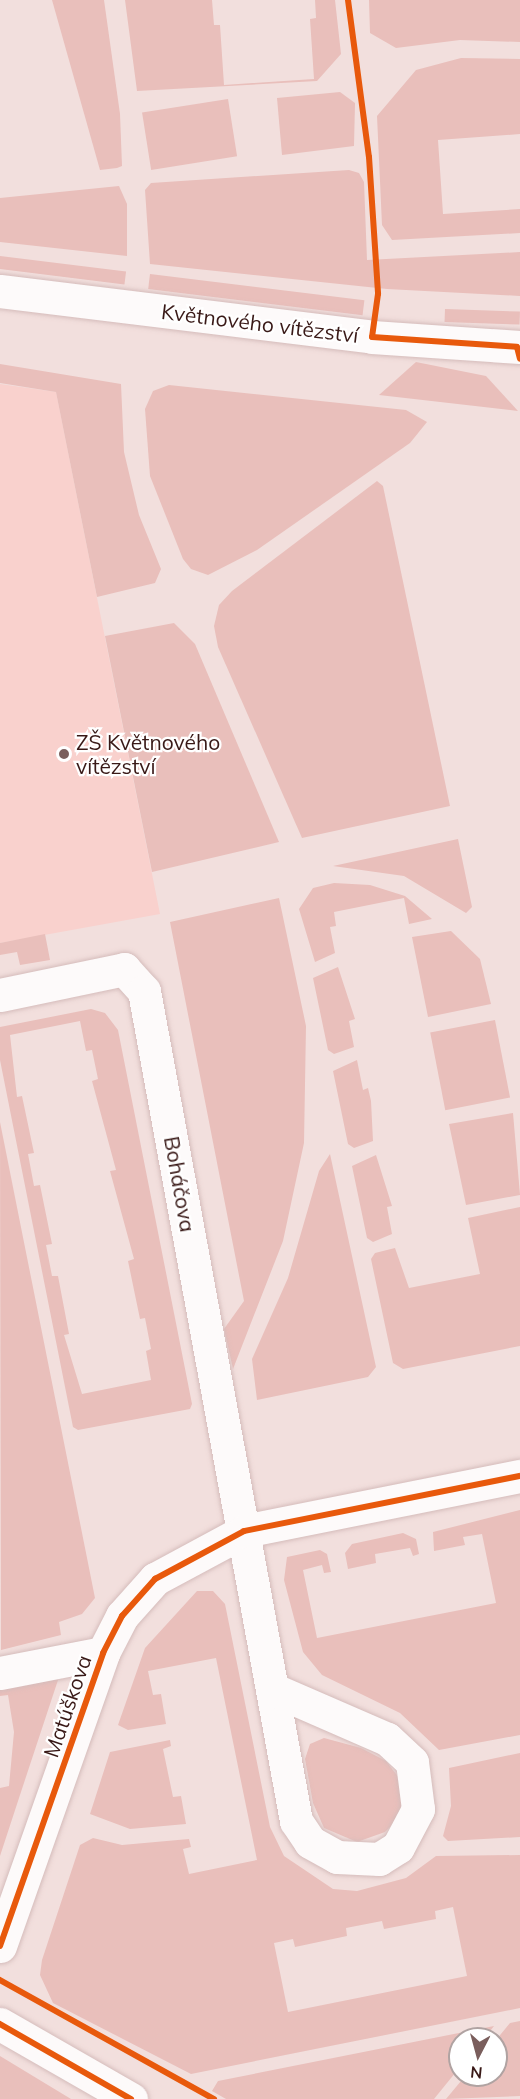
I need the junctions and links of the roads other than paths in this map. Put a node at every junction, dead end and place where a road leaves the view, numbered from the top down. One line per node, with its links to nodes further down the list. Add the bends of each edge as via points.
1 (0, 291): 2 (street, Květnového vítězství)
2 (519, 351)
3 (0, 994): 5 (street, Boháčova, via 124,969 144,991)
4 (520, 1476): 5 (street, Matúškova)
5 (244, 1531): 6 (street, Matúškova, via 155,1579 122,1616); 8 (street)
6 (103, 1653): 7 (street); 9 (street, Matúškova)
7 (0, 1673)
8 (272, 1689): 8 (street, via 296,1821 310,1842 323,1852 357,1862 379,1859 398,1847 418,1809 412,1762 387,1739)
9 (0, 1946)
10 (0, 2024): 11 (street)
11 (131, 2099)

